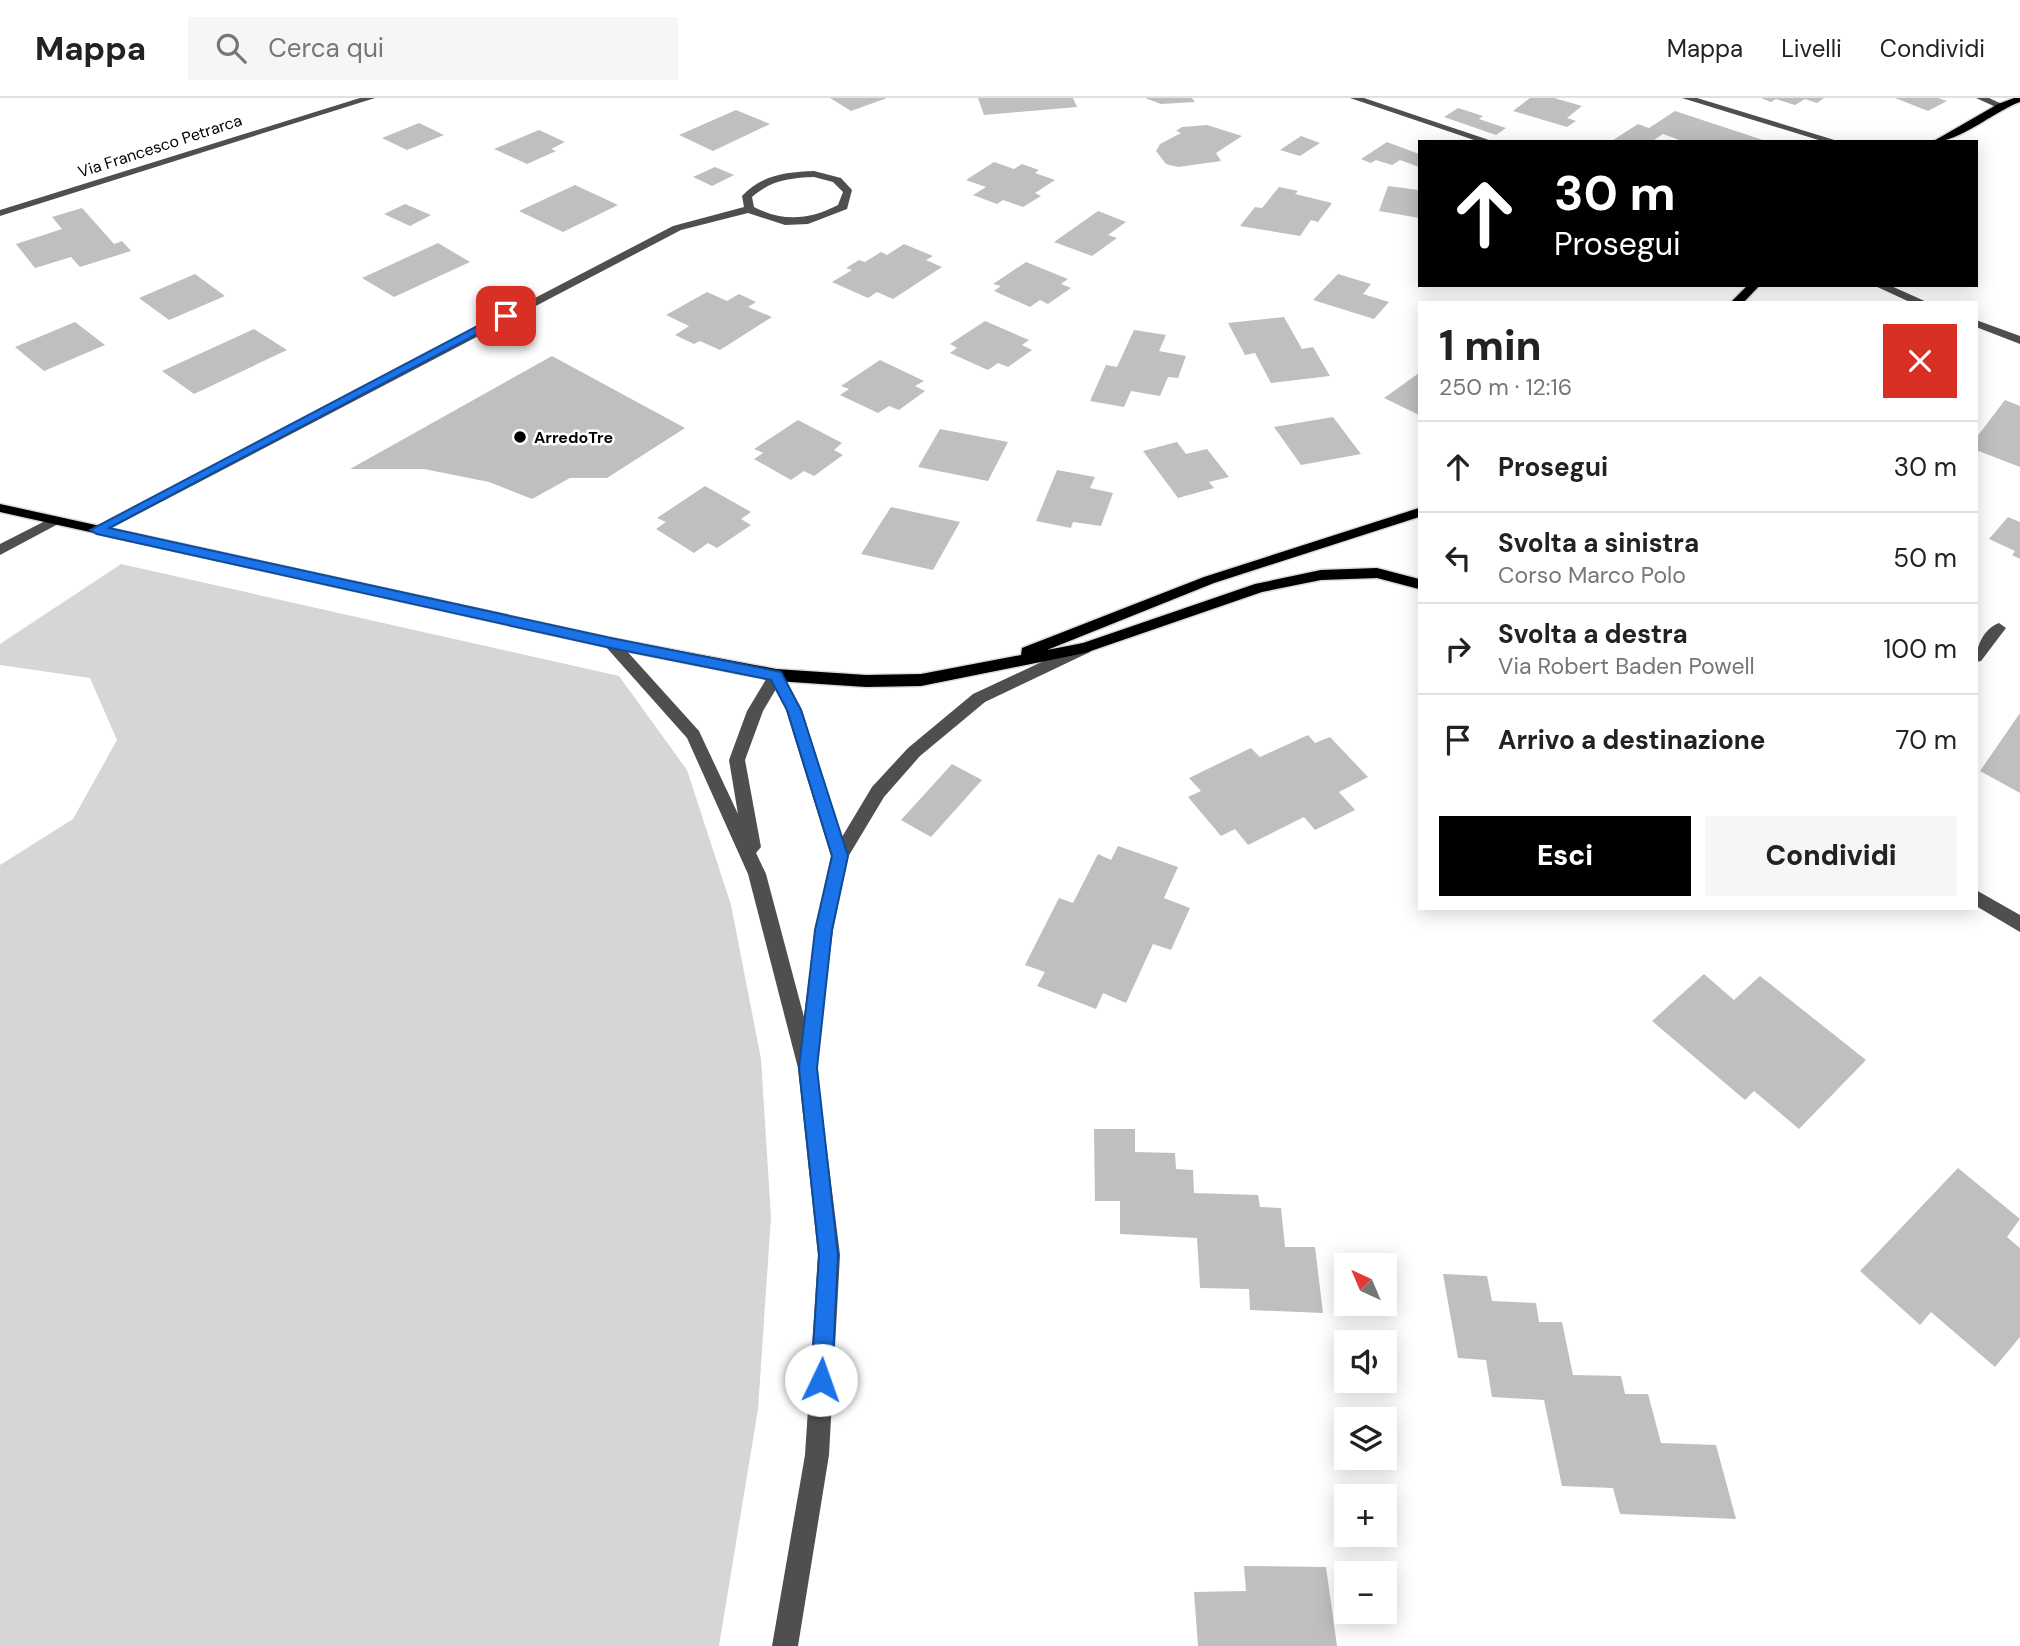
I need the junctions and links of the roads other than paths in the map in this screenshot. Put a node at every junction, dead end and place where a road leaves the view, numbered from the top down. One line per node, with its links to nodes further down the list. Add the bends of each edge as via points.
1 (370, 98): 11 (street, Via Francesco Petrarca)
2 (1355, 98): 7 (street)
3 (1687, 98): 8 (street)
4 (1981, 98): 6 (street)
5 (2020, 99): 6 (main road)
6 (2001, 106): 9 (main road)
7 (1484, 140)
8 (1829, 140)
9 (1941, 140)
10 (749, 209): 10 (street, via 766,220 794,223 824,218 843,207 848,192 837,180 814,174 786,175 761,183 747,196); 21 (street, via 677,228)
11 (0, 213)
12 (1753, 287): 14 (main road)
13 (1883, 287): 15 (street)
14 (1738, 301)
15 (1918, 301)
16 (1978, 324): 17 (street)
17 (2020, 340)
18 (0, 509): 20 (main road)
19 (1418, 512): 28 (main road, via 1209,580)
20 (55, 520): 21 (main road); 22 (street)
21 (97, 530): 25 (main road)
22 (0, 550)
23 (1418, 584): 26 (main road, via 1377,573 1321,575 1260,587)
24 (1999, 628): 27 (street)
25 (611, 643): 29 (main road); 31 (street, via 693,735)
26 (1085, 648): 28 (main road); 30 (street, via 979,698 914,752 878,792)
27 (1978, 654)
28 (981, 670): 29 (main road, via 921,680)
29 (776, 676): 30 (street, via 794,710); 31 (street, via 755,711 737,760)
30 (840, 856): 34 (street, via 824,930)
31 (757, 874): 34 (street)
32 (1978, 898): 33 (street)
33 (2020, 925)
34 (808, 1068): 35 (street, via 829,1255 817,1455)
35 (785, 1646)

